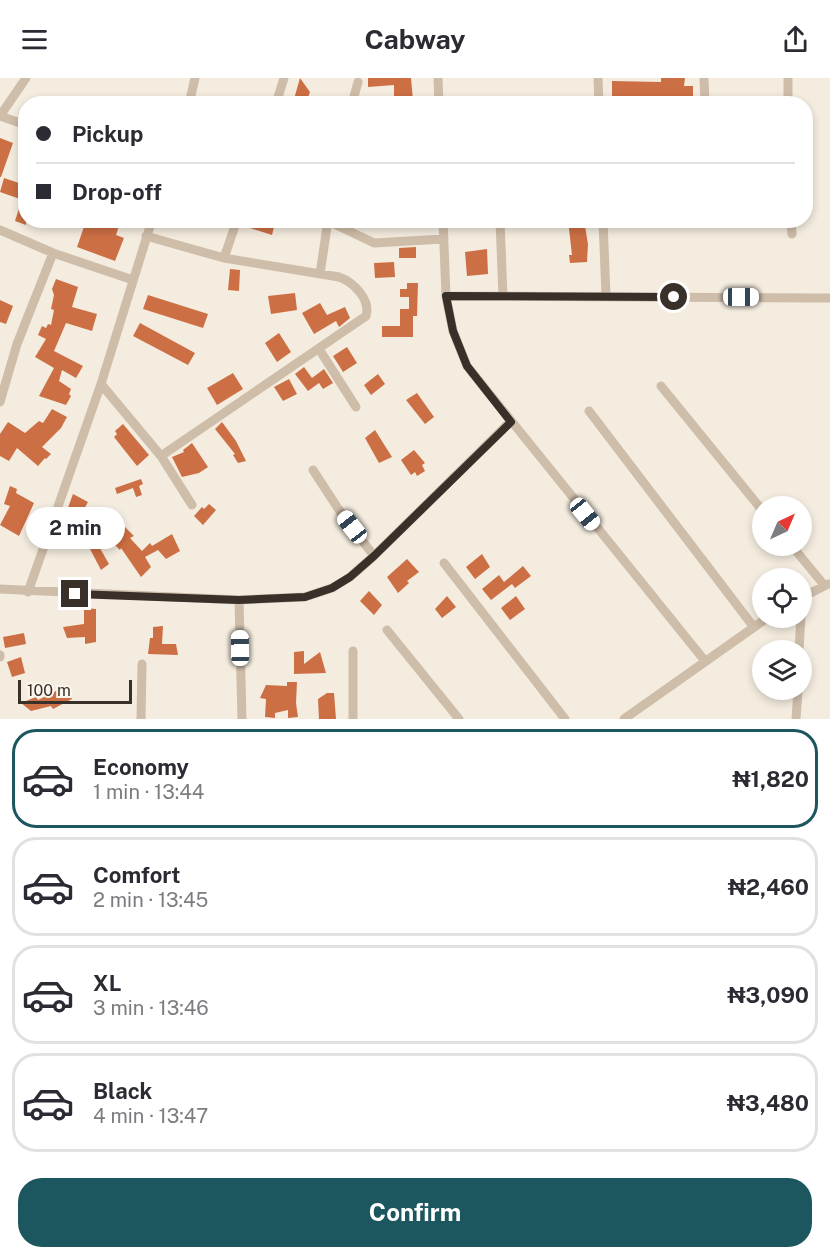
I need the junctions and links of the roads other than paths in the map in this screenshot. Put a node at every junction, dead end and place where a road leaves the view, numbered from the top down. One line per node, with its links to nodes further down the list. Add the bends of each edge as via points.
1 (26, 78): 16 (street)
2 (195, 78): 9 (street)
3 (284, 78): 10 (street)
4 (438, 78): 12 (street)
5 (598, 78): 13 (street)
6 (704, 78): 14 (street)
7 (788, 78): 15 (street)
8 (358, 82): 11 (street)
9 (191, 96)
10 (278, 96)
11 (354, 96)
12 (439, 96)
13 (599, 96)
14 (705, 96)
15 (788, 96)
16 (0, 116): 17 (street)
17 (18, 122)
18 (149, 228): 28 (street)
19 (234, 228): 31 (street)
20 (327, 228): 32 (street)
21 (343, 228): 29 (street, via 374,243)
22 (443, 228): 29 (street)
23 (500, 228): 35 (street)
24 (603, 228): 36 (street)
25 (792, 228): 27 (street)
26 (0, 230): 30 (street)
27 (792, 234)
28 (146, 236): 31 (street); 33 (street)
29 (444, 239): 34 (street)
30 (53, 253): 33 (street); 41 (street, via 16,344)
31 (224, 258): 32 (street)
32 (321, 274): 38 (street, via 355,285 368,312)
33 (133, 280): 39 (street)
34 (446, 296): 35 (street); 44 (street, via 453,331 467,366)
35 (503, 296): 36 (street)
36 (606, 296): 37 (street)
37 (830, 298)
38 (319, 349): 42 (street); 45 (street)
39 (101, 384): 45 (street); 54 (street)
40 (661, 386): 47 (street)
41 (0, 402)
42 (356, 407)
43 (589, 411): 57 (street)
44 (511, 422): 49 (street); 61 (street)
45 (161, 456): 48 (street)
46 (313, 470): 49 (street)
47 (752, 498)
48 (192, 505)
49 (374, 556): 56 (street, via 350,577 305,597)
50 (801, 556): 52 (street)
51 (444, 563): 68 (street)
52 (827, 584): 55 (street)
53 (0, 589): 54 (street)
54 (28, 592): 56 (street)
55 (812, 592)
56 (239, 600): 65 (street)
57 (752, 625)
58 (752, 627): 61 (street)
59 (387, 630): 67 (street)
60 (353, 651): 66 (street)
61 (705, 661): 69 (street)
62 (142, 664): 64 (street)
63 (797, 700): 70 (street)
64 (141, 719)
65 (242, 719)
66 (353, 719)
67 (459, 719)
68 (565, 719)
69 (624, 719)
70 (796, 719)

